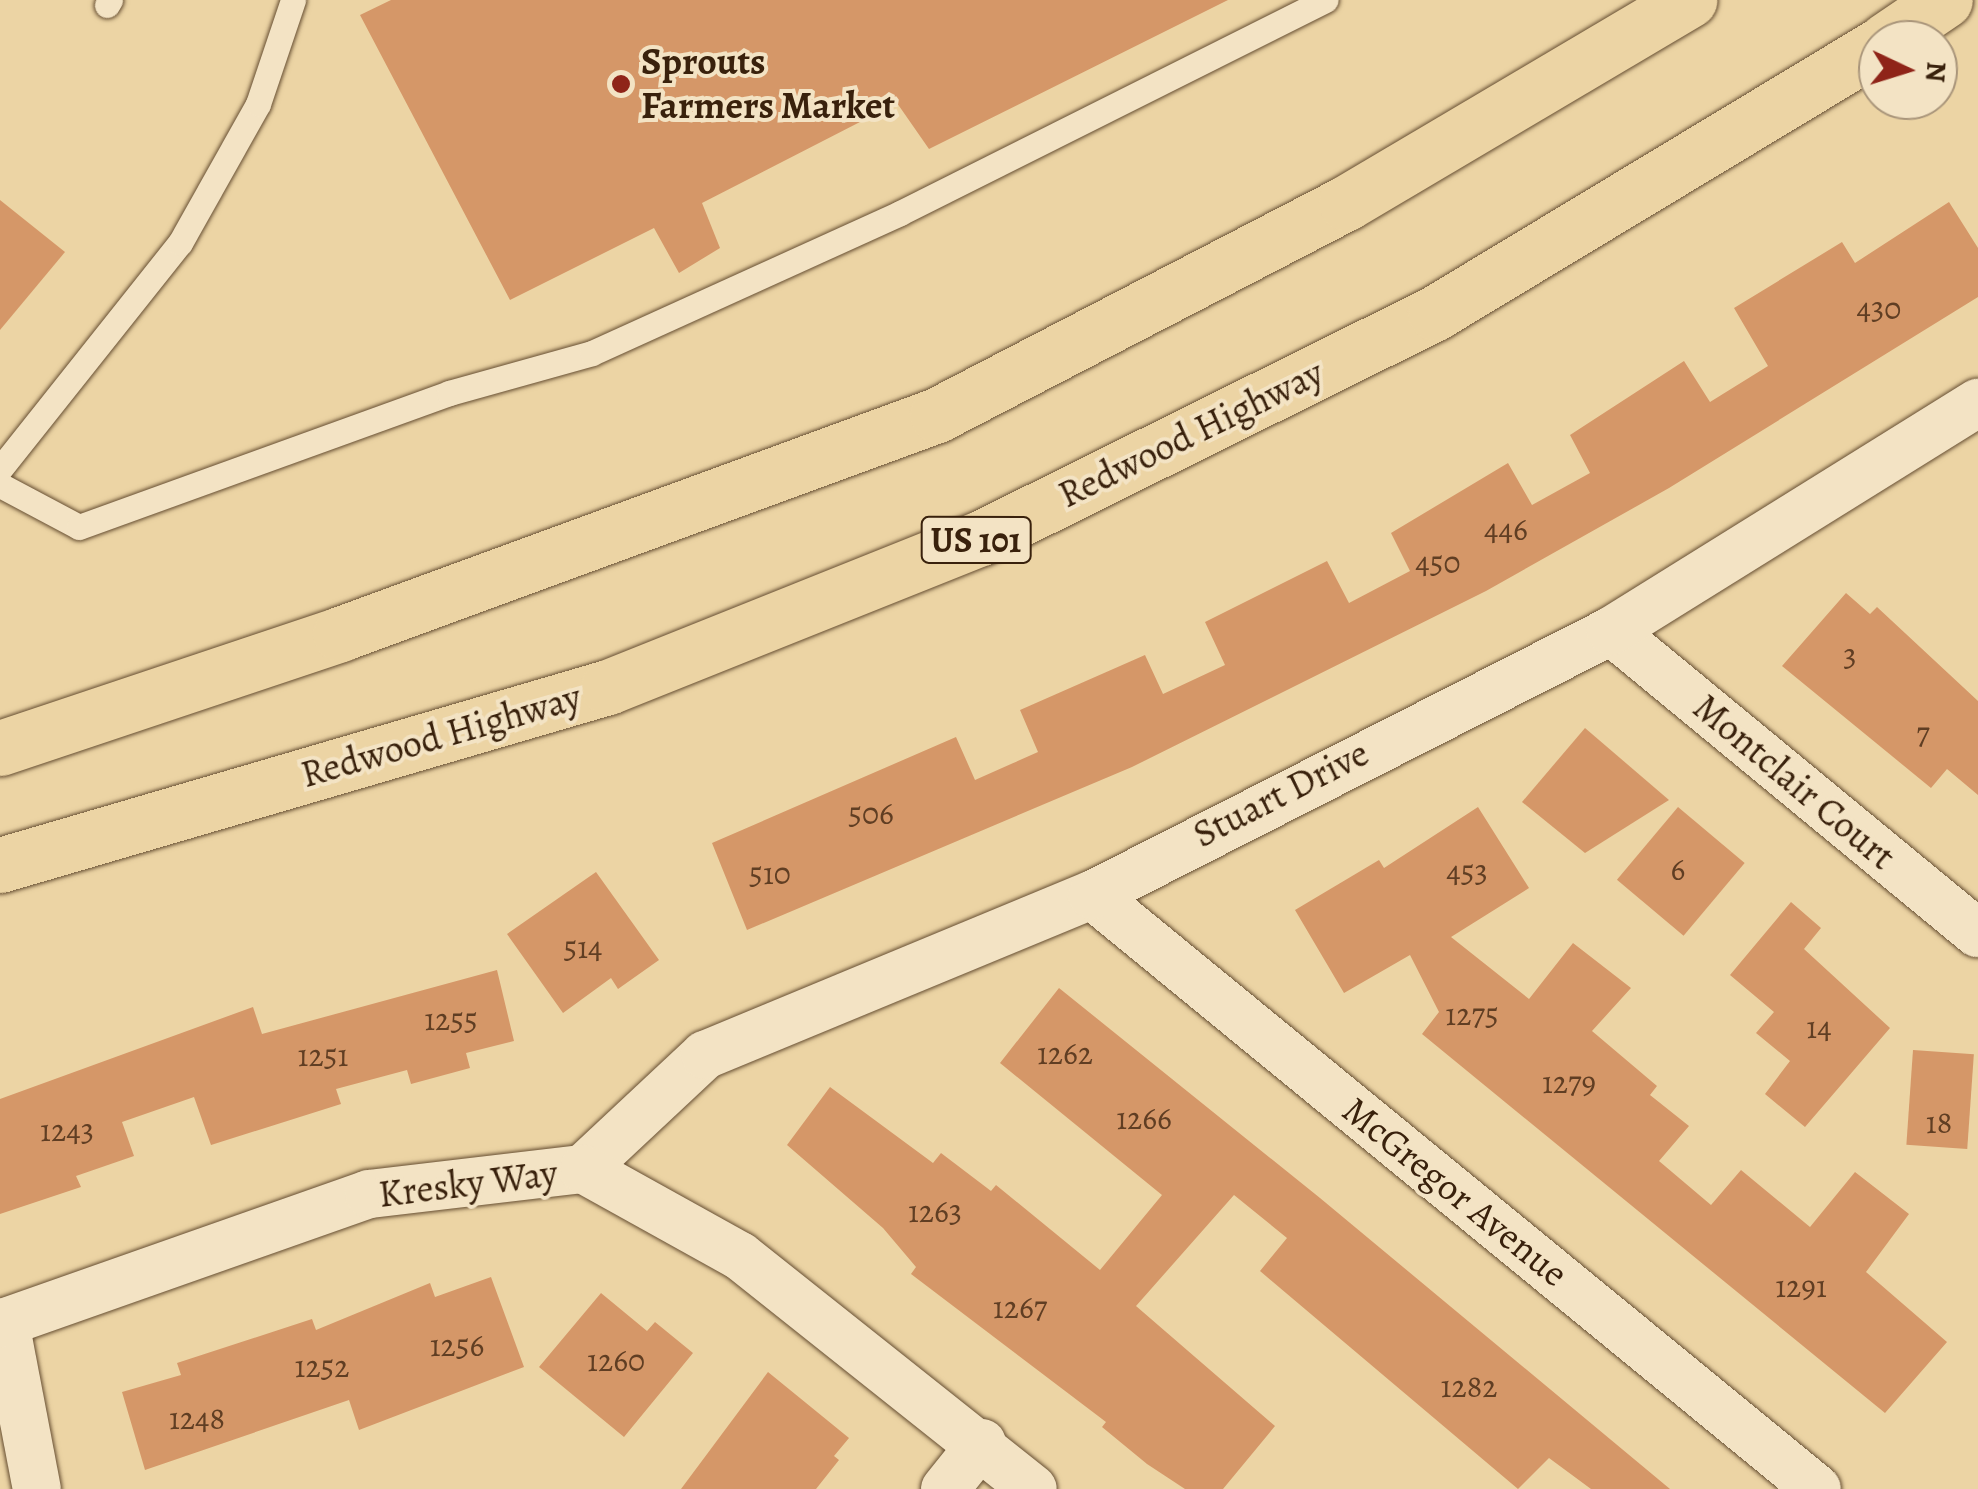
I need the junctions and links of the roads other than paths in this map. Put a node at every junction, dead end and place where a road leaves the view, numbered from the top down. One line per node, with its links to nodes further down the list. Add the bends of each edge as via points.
1 (293, 0): 8 (lane, via 258,104 180,243)
2 (1326, 0): 9 (lane, via 900,213 592,353 449,393 79,527)
3 (1689, 0): 11 (highway, via 1346,204 937,414 340,634)
4 (1945, 0): 5 (highway)
5 (1916, 20)
6 (1858, 58): 12 (highway, Redwood Highway / US 101, via 1434,313 981,538 608,687)
7 (1978, 404): 10 (street, Stuart Drive)
8 (0, 469)
9 (0, 485)
10 (1611, 631): 13 (street, Stuart Drive); 14 (street, Montclair Court)
11 (0, 748)
12 (0, 865)
13 (1092, 895): 15 (street, Stuart Drive, via 705,1054); 21 (street, McGregor Avenue)
14 (1978, 933)
15 (583, 1169): 16 (street, Kresky Way, via 370,1194); 17 (street, Kresky Way, via 740,1256)
16 (3, 1323): 18 (street)
17 (982, 1443): 19 (street); 20 (street, Kresky Way)
18 (37, 1489)
19 (945, 1489)
20 (1033, 1489)
21 (1817, 1489)

